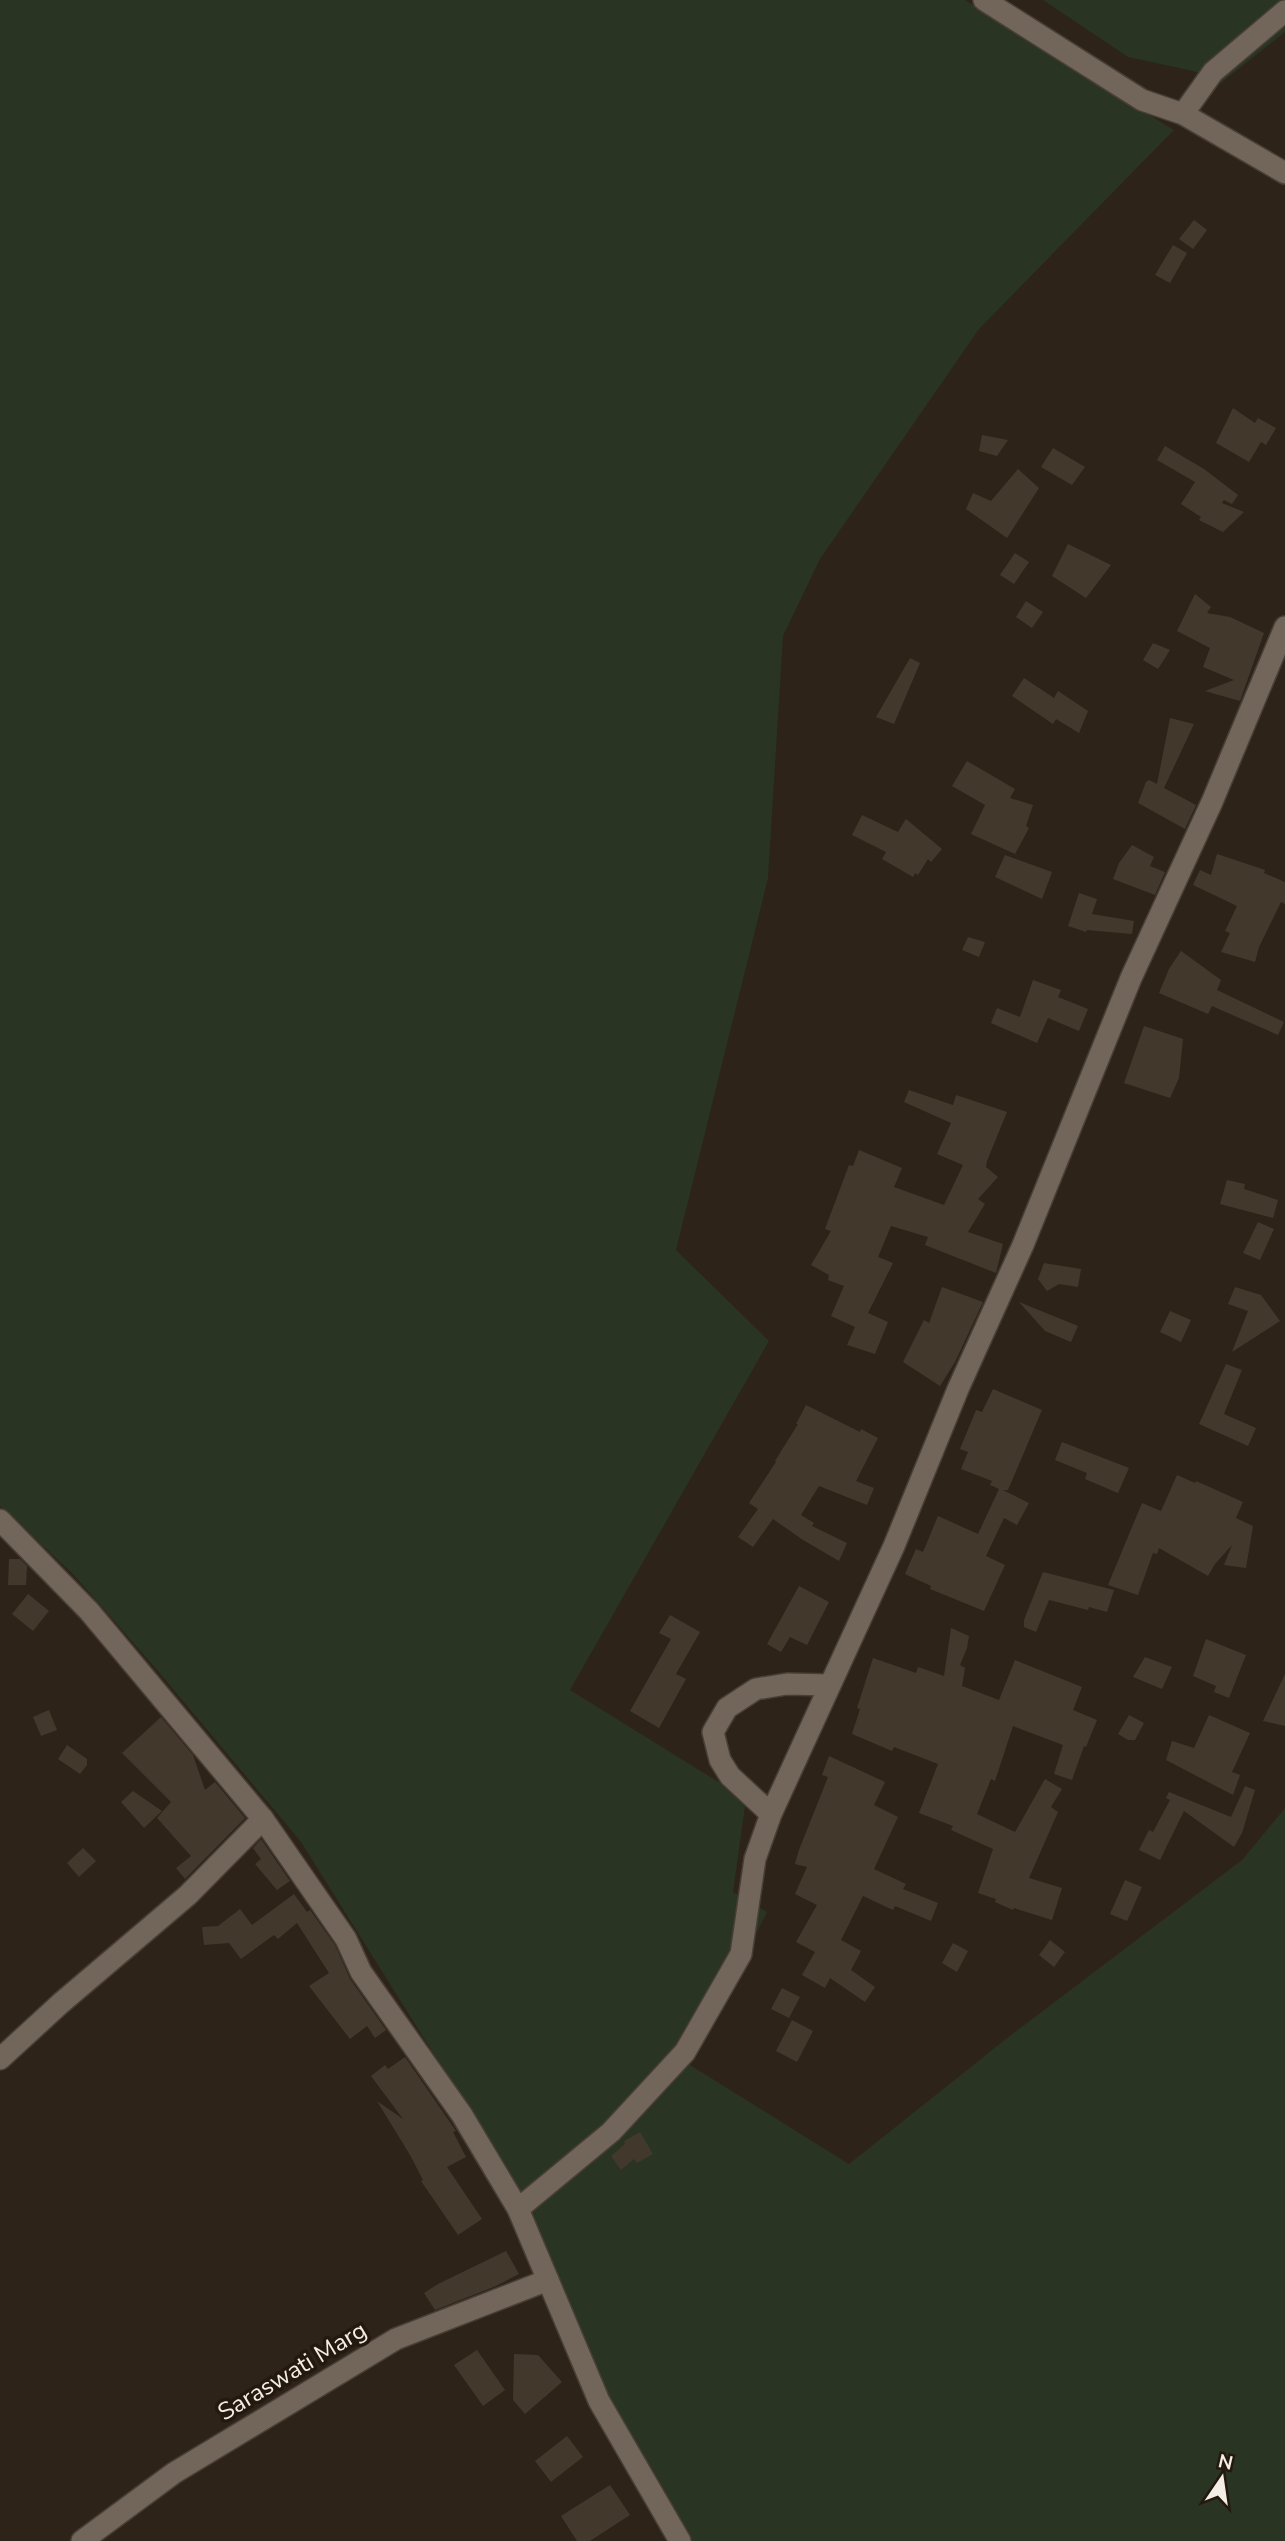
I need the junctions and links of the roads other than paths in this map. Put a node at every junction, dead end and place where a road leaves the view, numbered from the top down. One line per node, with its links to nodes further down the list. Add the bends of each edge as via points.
1 (984, 0): 3 (street, via 1142,100)
2 (1285, 11): 3 (street, via 1213,72)
3 (1182, 114): 4 (street)
4 (1285, 173)
5 (1285, 627): 7 (street, via 1208,813 1131,978 894,1546)
6 (0, 1520): 9 (street, via 89,1611)
7 (830, 1685): 8 (street); 8 (street, via 756,1689 727,1708 713,1732 720,1760 730,1776)
8 (771, 1814): 11 (street, via 755,1859 741,1954 685,2052 611,2132)
9 (263, 1819): 10 (street, via 188,1895); 11 (street, via 346,1939 361,1972 462,2115)
10 (0, 2059)
11 (518, 2209): 12 (street)
12 (548, 2280): 13 (street, Saraswati Marg, via 396,2339 174,2473); 14 (street, via 599,2401)
13 (82, 2541)
14 (680, 2541)

